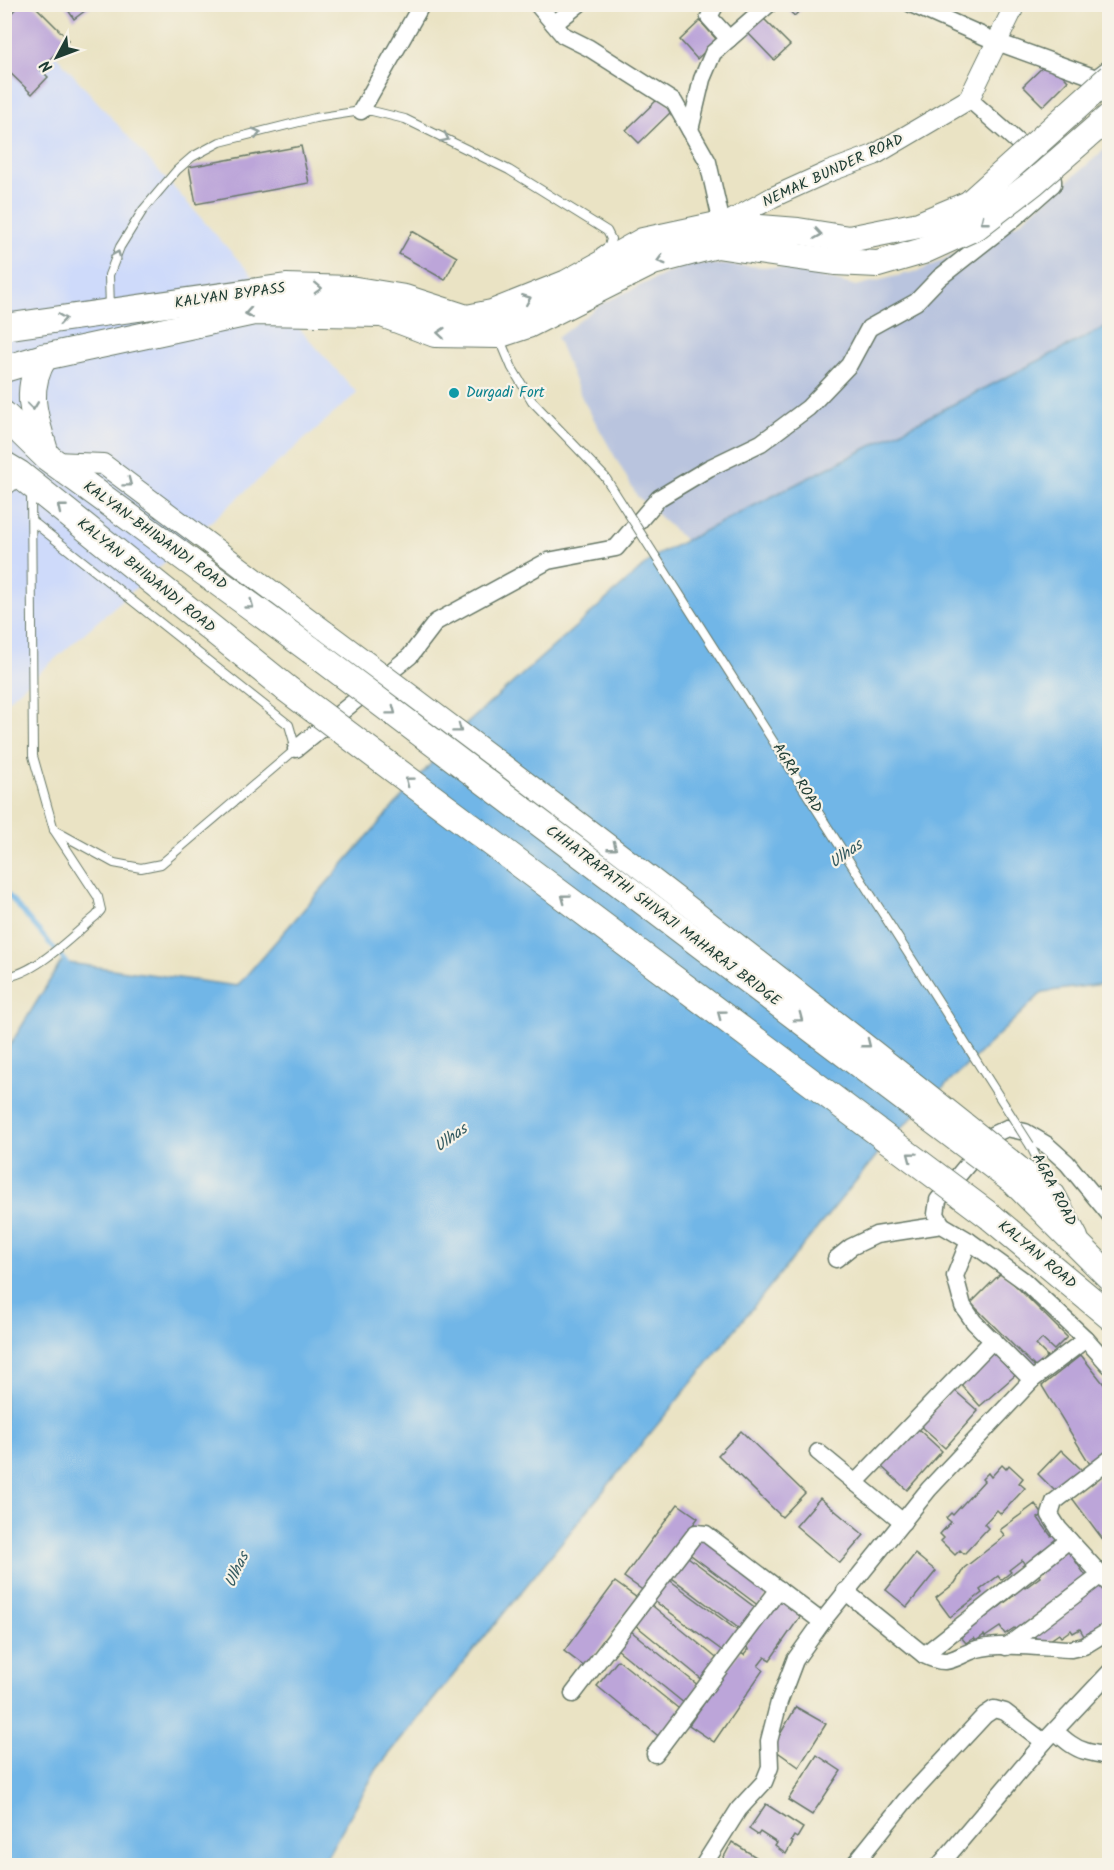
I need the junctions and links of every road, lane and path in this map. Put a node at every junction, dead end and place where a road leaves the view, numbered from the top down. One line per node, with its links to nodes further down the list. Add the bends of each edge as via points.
1 (420, 4): 15 (street)
2 (537, 4): 9 (street)
3 (579, 4): 9 (street)
4 (697, 4): 8 (street)
5 (769, 4): 10 (street)
6 (911, 4): 11 (street)
7 (1012, 4): 11 (street)
8 (712, 11): 10 (street)
9 (554, 24): 17 (street, via 563,35 674,102)
10 (729, 39): 17 (street, via 713,53 702,79)
11 (997, 42): 13 (street); 14 (street)
12 (1110, 68): 13 (street)
13 (1103, 78): 18 (street); 21 (main road, one-way to 13, bridge, via 798,231 849,239 919,225 969,204)
14 (969, 99): 18 (street); 20 (street, NEMAK BUNDER ROAD, via 874,155 773,197)
15 (362, 111): 22 (lane, one-way to 22, via 416,124 509,170 607,231 609,246 582,265); 23 (lane, one-way to 15, via 109,275 120,247 143,210 192,157 220,142 315,118)
16 (1110, 116): 21 (main road, one-way to 21, bridge, via 976,227 923,251 878,264 835,262)
17 (690, 130): 20 (street, via 708,162)
18 (1021, 145): 19 (street, via 955,202); 33 (street, via 1053,184 939,278 916,302 869,328 849,365 808,408 761,443 659,498 616,549 548,561 436,622 410,656)
19 (909, 222)
20 (720, 235): 21 (main road); 22 (main road, KALYAN BYPASS, via 643,241); 24 (main road, KALYAN BYPASS, one-way to 24, via 653,262 528,325)
21 (759, 239)
22 (567, 283): 24 (main road, KALYAN BYPASS, one-way to 22)
23 (110, 312): 24 (main road, KALYAN BYPASS, one-way to 24, via 286,287 350,289 405,298); 25 (main road, KALYAN BYPASS, one-way to 23)
24 (495, 324): 26 (main road, KALYAN BYPASS, one-way to 26, via 435,334 382,314 254,312); 37 (lane, AGRA ROAD, bridge, via 512,368 531,401 605,477 1030,1145)
25 (4, 327)
26 (44, 357): 27 (main road, KALYAN BYPASS); 29 (highway, one-way to 29, via 31,393 34,417)
27 (4, 369)
28 (4, 415): 29 (highway, KALYAN-BHIWANDI ROAD)
29 (50, 460): 32 (highway, KALYAN-BHIWANDI ROAD, one-way to 32)
30 (13, 473): 31 (lane); 39 (highway, KALYAN BHIWANDI ROAD, one-way to 30, bridge, via 287,689)
31 (33, 521): 33 (lane, via 289,725); 34 (lane, via 33,756)
32 (319, 641): 36 (highway, CHHATRAPATHI SHIVAJI MAHARAJ BRIDGE, one-way to 36, bridge)
33 (296, 749): 34 (lane, via 161,864 141,868 114,863)
34 (54, 830): 35 (lane, via 98,897 101,910 42,961)
35 (4, 977)
36 (1020, 1176): 37 (street); 42 (highway)
37 (1055, 1194): 42 (street, AGRA ROAD)
38 (1110, 1215): 40 (street, via 1047,1145 1025,1132 1007,1128 992,1135 938,1200 936,1214)
39 (991, 1216): 45 (highway, KALYAN ROAD)
40 (942, 1225): 41 (street); 43 (street, via 876,1235)
41 (969, 1241): 46 (street, via 1023,1280); 47 (street, via 955,1276 963,1306)
42 (1088, 1256): 44 (highway)
43 (836, 1259)
44 (1110, 1277)
45 (1110, 1316)
46 (1086, 1339): 48 (street); 49 (street)
47 (993, 1340): 49 (street); 52 (street)
48 (1110, 1366)
49 (1032, 1380): 53 (street)
50 (818, 1452): 52 (street)
51 (1110, 1459): 54 (street, via 1054,1502 1050,1515)
52 (855, 1483): 53 (street)
53 (903, 1522): 57 (street)
54 (1069, 1540): 55 (street); 61 (street)
55 (1105, 1580): 60 (street)
56 (779, 1589): 58 (street); 63 (street, via 706,1534 696,1533); 65 (street)
57 (841, 1598): 58 (street); 61 (street)
58 (824, 1620): 67 (street, via 795,1660 778,1702 769,1741 770,1767 764,1782 739,1809)
59 (1110, 1630): 60 (street, via 1071,1649)
60 (1006, 1647): 61 (street, via 981,1648 937,1662)
61 (924, 1655)
62 (1110, 1672): 64 (street)
63 (573, 1694)
64 (1050, 1737): 66 (street); 68 (street, via 994,1709 905,1801); 69 (street)
65 (655, 1754)
66 (1110, 1758)
67 (703, 1866)
68 (853, 1866)
69 (939, 1866)

